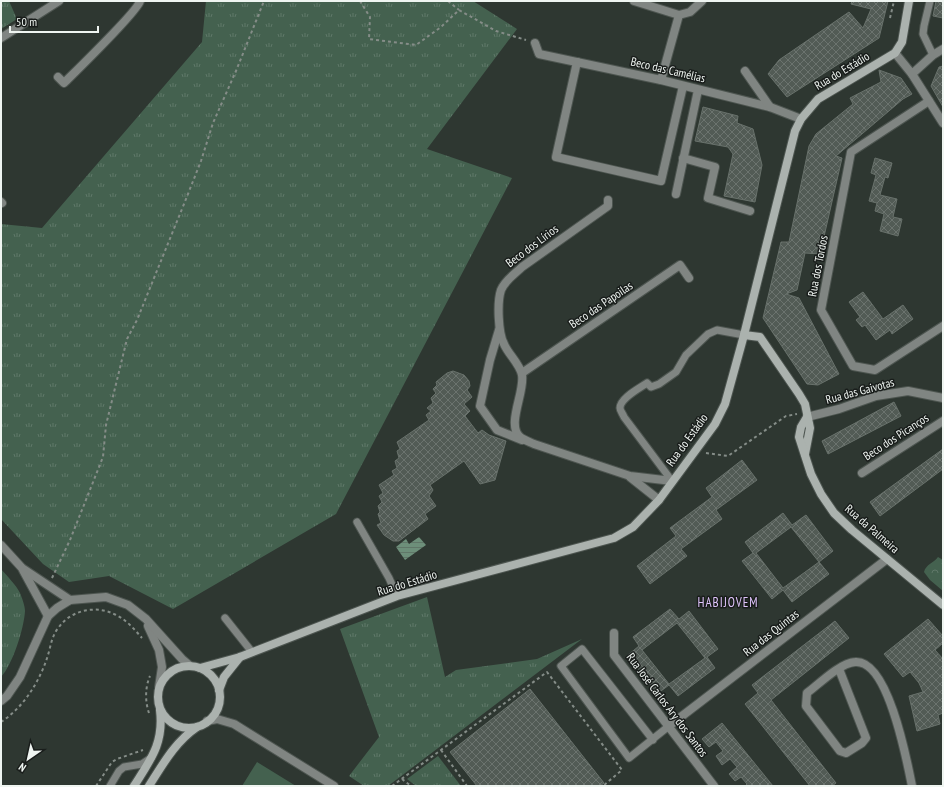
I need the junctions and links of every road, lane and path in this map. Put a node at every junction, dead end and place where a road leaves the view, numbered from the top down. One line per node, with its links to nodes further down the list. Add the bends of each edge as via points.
1 (59, 1): 14 (street)
2 (140, 1): 22 (street, via 128,17 64,83)
3 (264, 1): 52 (path, via 127,339 106,425 103,457 70,540)
4 (360, 1): 11 (path, via 370,17 369,39 416,45)
5 (448, 1): 11 (path)
6 (634, 1): 12 (street)
7 (702, 1): 12 (street, via 690,12)
8 (894, 1): 13 (path)
9 (909, 1): 17 (street, via 902,42)
10 (930, 1): 18 (lane, via 924,34)
11 (460, 10): 15 (path, via 496,31)
12 (679, 15): 23 (street)
13 (890, 18)
14 (1, 38)
15 (535, 43): 19 (street, Beco das Camélias, via 539,54)
16 (943, 48): 18 (street)
17 (895, 53): 21 (street); 28 (street, Rua do Estádio, via 818,99)
18 (933, 55): 21 (street)
19 (577, 62): 23 (street, Beco das Camélias); 24 (street, via 556,157 646,178 661,181)
20 (745, 71): 27 (street)
21 (912, 74): 26 (street)
22 (58, 77)
23 (661, 80): 24 (street, Beco das Camélias)
24 (683, 86): 25 (street, Beco das Camélias)
25 (698, 90): 27 (street, Beco das Camélias); 30 (street)
26 (929, 101): 29 (street); 35 (street, Rua dos Tordos, via 851,152 821,310 853,366 875,370)
27 (770, 107): 28 (street, Beco das Camélias)
28 (801, 119): 37 (street, Rua do Estádio, via 795,131)
29 (943, 123)
30 (683, 158): 31 (street); 33 (street, via 715,167 708,198)
31 (676, 194)
32 (608, 200): 36 (street, Beco dos Lírios, via 608,206 510,278 499,299)
33 (750, 211)
34 (689, 278): 38 (street, Beco das Papoilas, via 680,265)
35 (943, 326)
36 (500, 329): 38 (street, via 503,344); 42 (street, via 480,406 497,430)
37 (744, 335): 40 (street, Rua da Palmeira, via 760,337 805,404); 43 (street, Rua do Estádio, via 725,404 715,424); 46 (lane, via 717,330 708,334 686,355 676,372 659,384 650,387 647,383 621,403 620,410 624,417)
38 (522, 373): 42 (street, via 523,383 515,429 520,437)
39 (943, 398): 40 (street, Rua das Gaivotas, via 908,390 876,396 839,409)
40 (806, 415): 43 (path, via 786,416 728,456); 50 (street, Rua da Palmeira, via 810,428 805,456 821,494 834,513)
41 (943, 421): 44 (street, Beco dos Picanços)
42 (534, 444): 45 (street)
43 (696, 450): 46 (street, Rua do Estádio)
44 (862, 473)
45 (630, 476): 46 (street); 47 (street)
46 (672, 481): 47 (street, Rua do Estádio)
47 (659, 500): 53 (street, Rua do Estádio, via 633,527 614,538)
48 (357, 522): 53 (lane)
49 (1, 545): 51 (street)
50 (887, 558): 55 (street, Rua da Palmeira); 74 (street, Rua das Quintas)
51 (22, 568): 54 (street); 56 (street)
52 (48, 584)
53 (397, 596): 61 (street, Rua do Estádio)
54 (70, 600): 56 (street); 58 (street, via 106,597 128,605)
55 (943, 604)
56 (48, 616): 69 (street, via 20,677)
57 (225, 618): 61 (lane)
58 (146, 619): 63 (street); 67 (street, via 159,650 162,667)
59 (614, 633): 74 (street, Rua José Carlos Ary dos Santos, via 614,655)
60 (144, 642): 72 (path, via 127,622 113,613 87,610 78,612 66,619 58,628 36,683 21,705)
61 (252, 652): 62 (street, Rua do Estádio)
62 (240, 657): 64 (street, Rua do Estádio); 68 (street, Rua do Estádio, via 224,676)
63 (189, 665): 64 (street); 67 (street, via 178,667 169,673)
64 (200, 668): 68 (street, via 210,674)
65 (839, 669): 65 (street, via 807,693 806,706 840,751 846,753 866,738); 90 (street, via 857,661 869,665 882,682 893,709)
66 (151, 674): 71 (path, via 147,684 146,701)
67 (159, 687): 70 (street)
68 (219, 690): 73 (street, Rua do Estádio, via 219,705 213,717)
69 (1, 701)
70 (160, 707): 73 (street, via 170,721 179,726 193,728); 78 (street, via 161,734)
71 (150, 719)
72 (1, 722)
73 (204, 723): 83 (street, Rua do Estádio, via 188,734 170,753); 84 (street, via 217,719 234,724)
74 (669, 726): 75 (lane); 89 (street, Rua José Carlos Ary dos Santos)
75 (653, 740): 75 (lane, via 582,649 561,666 630,758)
76 (145, 746): 80 (path, via 143,750 112,762)
77 (441, 750): 79 (path); 87 (path); 88 (path, via 547,672 622,770)
78 (153, 757): 81 (lane, via 142,764 124,767); 82 (street)
79 (402, 779): 85 (path); 86 (path)
80 (96, 786)
81 (110, 786)
82 (134, 786)
83 (149, 786)
84 (334, 786)
85 (392, 786)
86 (411, 786)
87 (468, 786)
88 (603, 786)
89 (714, 786)
90 (912, 786)

